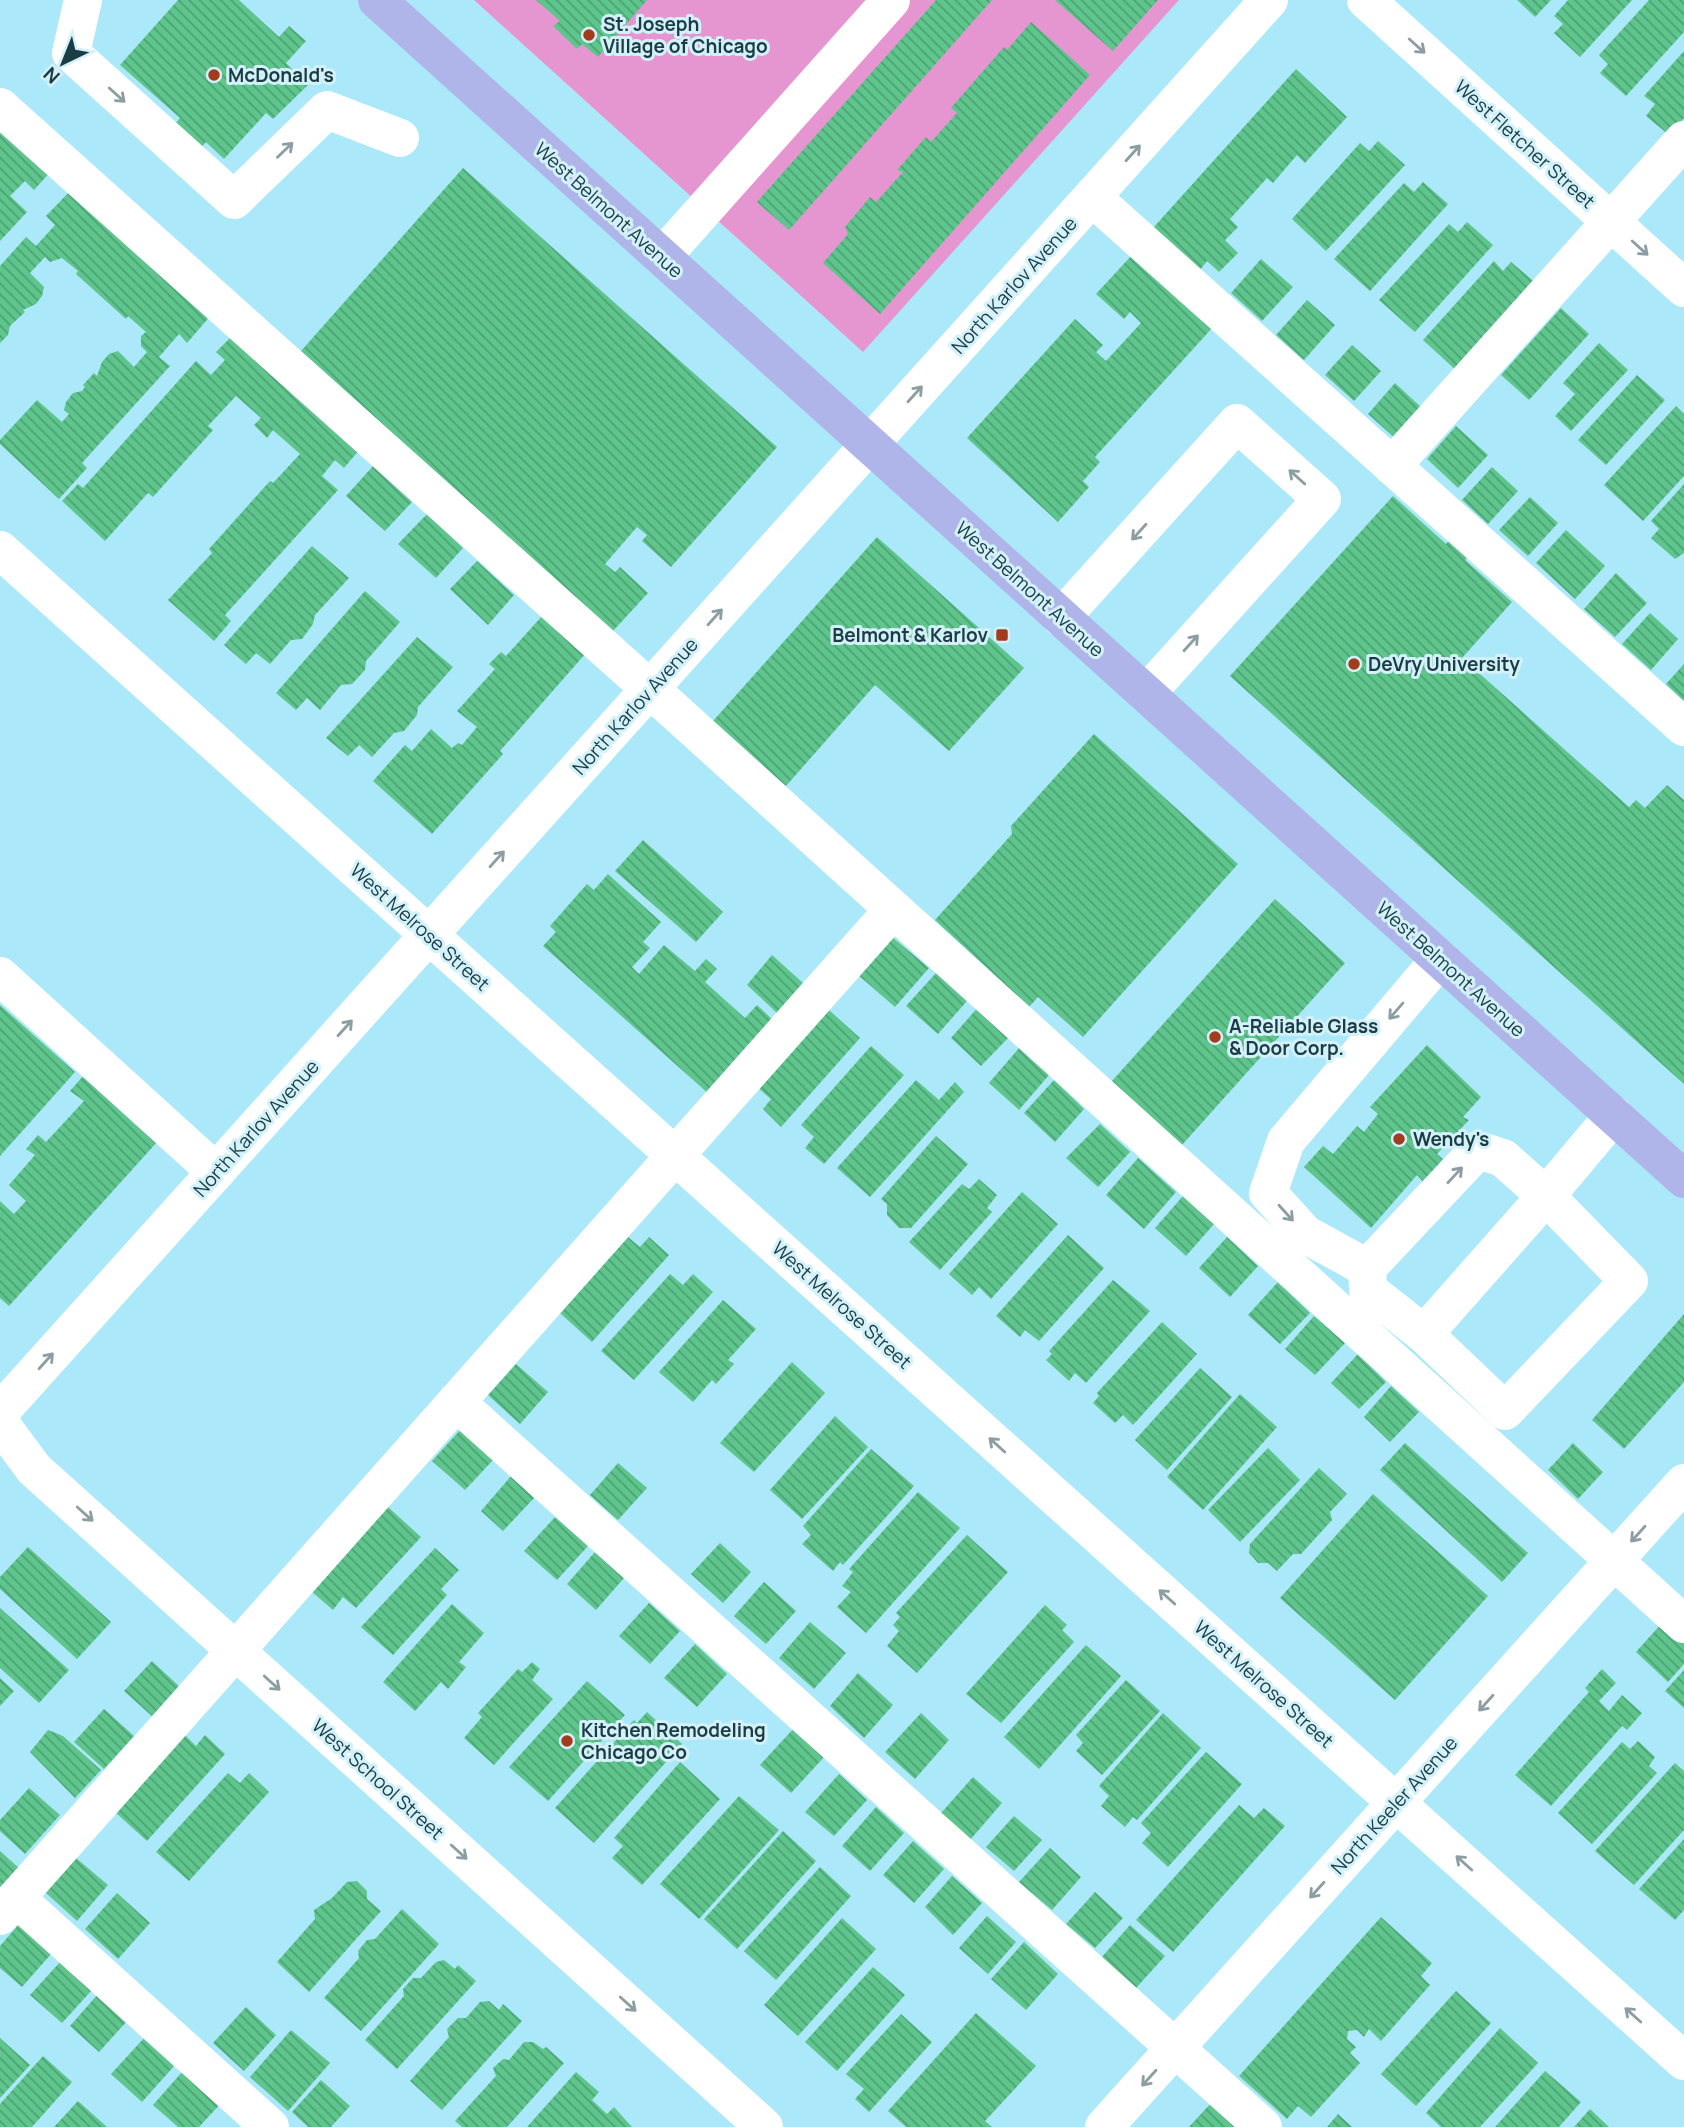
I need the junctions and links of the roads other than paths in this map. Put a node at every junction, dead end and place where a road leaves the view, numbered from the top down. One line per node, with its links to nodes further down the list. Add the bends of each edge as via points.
1 (83, 0): 7 (street, one-way to 7, via 71,53 234,200 327,110)
2 (377, 0): 11 (main road, West Belmont Avenue)
3 (891, 0): 11 (street)
4 (1269, 0): 9 (street, North Karlov Avenue, one-way to 4)
5 (1366, 0): 10 (street, West Fletcher Street, one-way to 10)
6 (0, 107): 17 (street)
7 (400, 138)
8 (1684, 141): 10 (street)
9 (1093, 198): 13 (street, North Karlov Avenue, one-way to 9); 14 (street)
10 (1611, 222): 12 (street, West Fletcher Street, one-way to 12); 14 (street)
11 (662, 257): 13 (main road, West Belmont Avenue)
12 (1684, 288)
13 (869, 445): 16 (main road, West Belmont Avenue); 17 (street, North Karlov Avenue, one-way to 13)
14 (1392, 466): 19 (street)
15 (0, 550): 21 (street, West Melrose Street)
16 (1061, 618): 18 (main road, West Belmont Avenue); 18 (street, one-way to 16, via 1322,499 1237,423)
17 (650, 689): 20 (street); 21 (street, North Karlov Avenue, one-way to 17)
18 (1146, 694): 22 (main road, West Belmont Avenue)
19 (1684, 727)
20 (893, 911): 25 (street); 35 (street)
21 (429, 935): 25 (street, West Melrose Street); 26 (street, North Karlov Avenue, one-way to 21)
22 (1440, 959): 24 (main road, West Belmont Avenue); 29 (street, one-way to 29, via 1286,1141 1268,1192 1305,1234)
23 (0, 976): 26 (street)
24 (1614, 1115): 27 (main road, West Belmont Avenue); 28 (street)
25 (675, 1156): 31 (street); 38 (street, West Melrose Street, one-way to 25)
26 (216, 1172): 32 (street, North Karlov Avenue, one-way to 26)
27 (1684, 1179)
28 (1546, 1196): 29 (street, one-way to 28, via 1478,1150 1503,1158); 30 (street); 30 (street, via 1629,1281 1505,1411)
29 (1367, 1268): 30 (street, via 1368,1290)
30 (1424, 1334)
31 (456, 1402): 37 (street); 40 (street)
32 (0, 1412)
33 (0, 1423): 37 (street, West School Street, one-way to 37, via 34,1469)
34 (1684, 1483): 35 (street, North Keeler Avenue, one-way to 35)
35 (1614, 1561): 36 (street); 38 (street, North Keeler Avenue, one-way to 38)
36 (1684, 1624)
37 (236, 1651): 39 (street); 43 (street, West School Street, one-way to 43)
38 (1396, 1802): 40 (street, North Keeler Avenue, one-way to 40); 41 (street, West Melrose Street, one-way to 38)
39 (8, 1907): 42 (street)
40 (1175, 2048): 44 (street, North Keeler Avenue, one-way to 44); 45 (street)
41 (1684, 2061)
42 (270, 2127)
43 (764, 2127)
44 (1104, 2127)
45 (1263, 2127)

